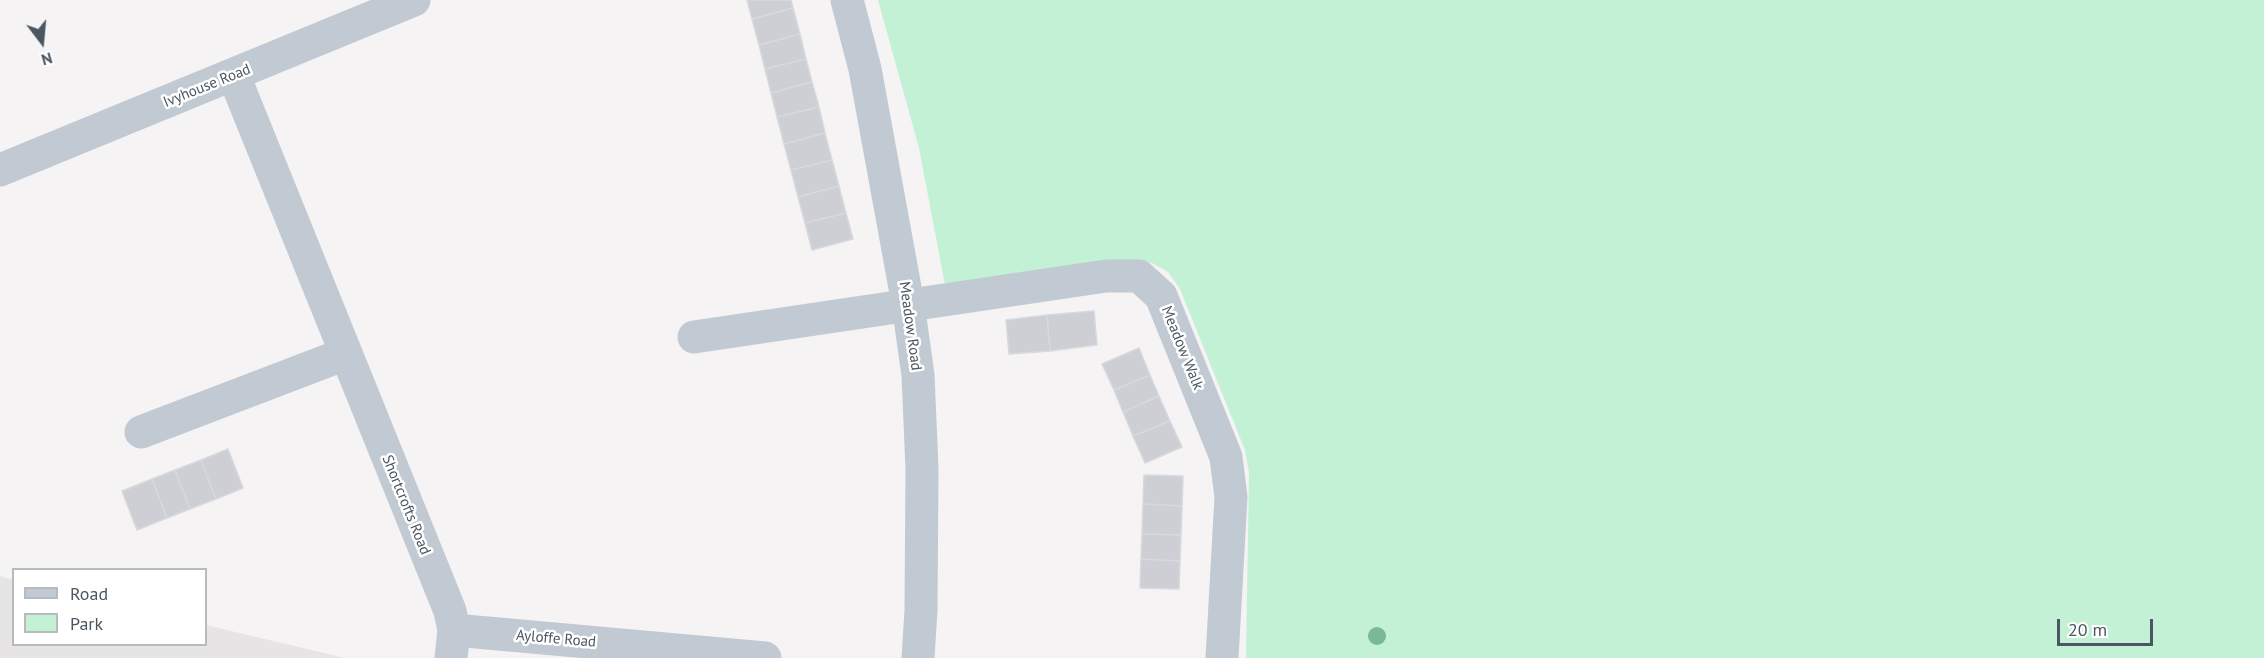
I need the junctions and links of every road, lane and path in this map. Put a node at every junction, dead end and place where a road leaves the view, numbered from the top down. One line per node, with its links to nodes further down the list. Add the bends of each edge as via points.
1 (414, 0): 3 (street, Ivyhouse Road)
2 (847, 0): 5 (street, Meadow Road, via 865,69)
3 (234, 76): 4 (street, Ivyhouse Road); 7 (street, Shortcrofts Road)
4 (0, 170)
5 (908, 304): 6 (street, Meadow Walk); 11 (street, Meadow Road, via 918,375 922,469); 12 (street, Meadow Walk, via 1106,276 1139,276 1161,296 1226,457 1231,497)
6 (694, 337)
7 (345, 354): 8 (street); 9 (street, Shortcrofts Road, via 450,611)
8 (141, 432)
9 (452, 644): 10 (street, Ayloffe Road)
10 (765, 658)
11 (918, 658)
12 (1222, 658)

